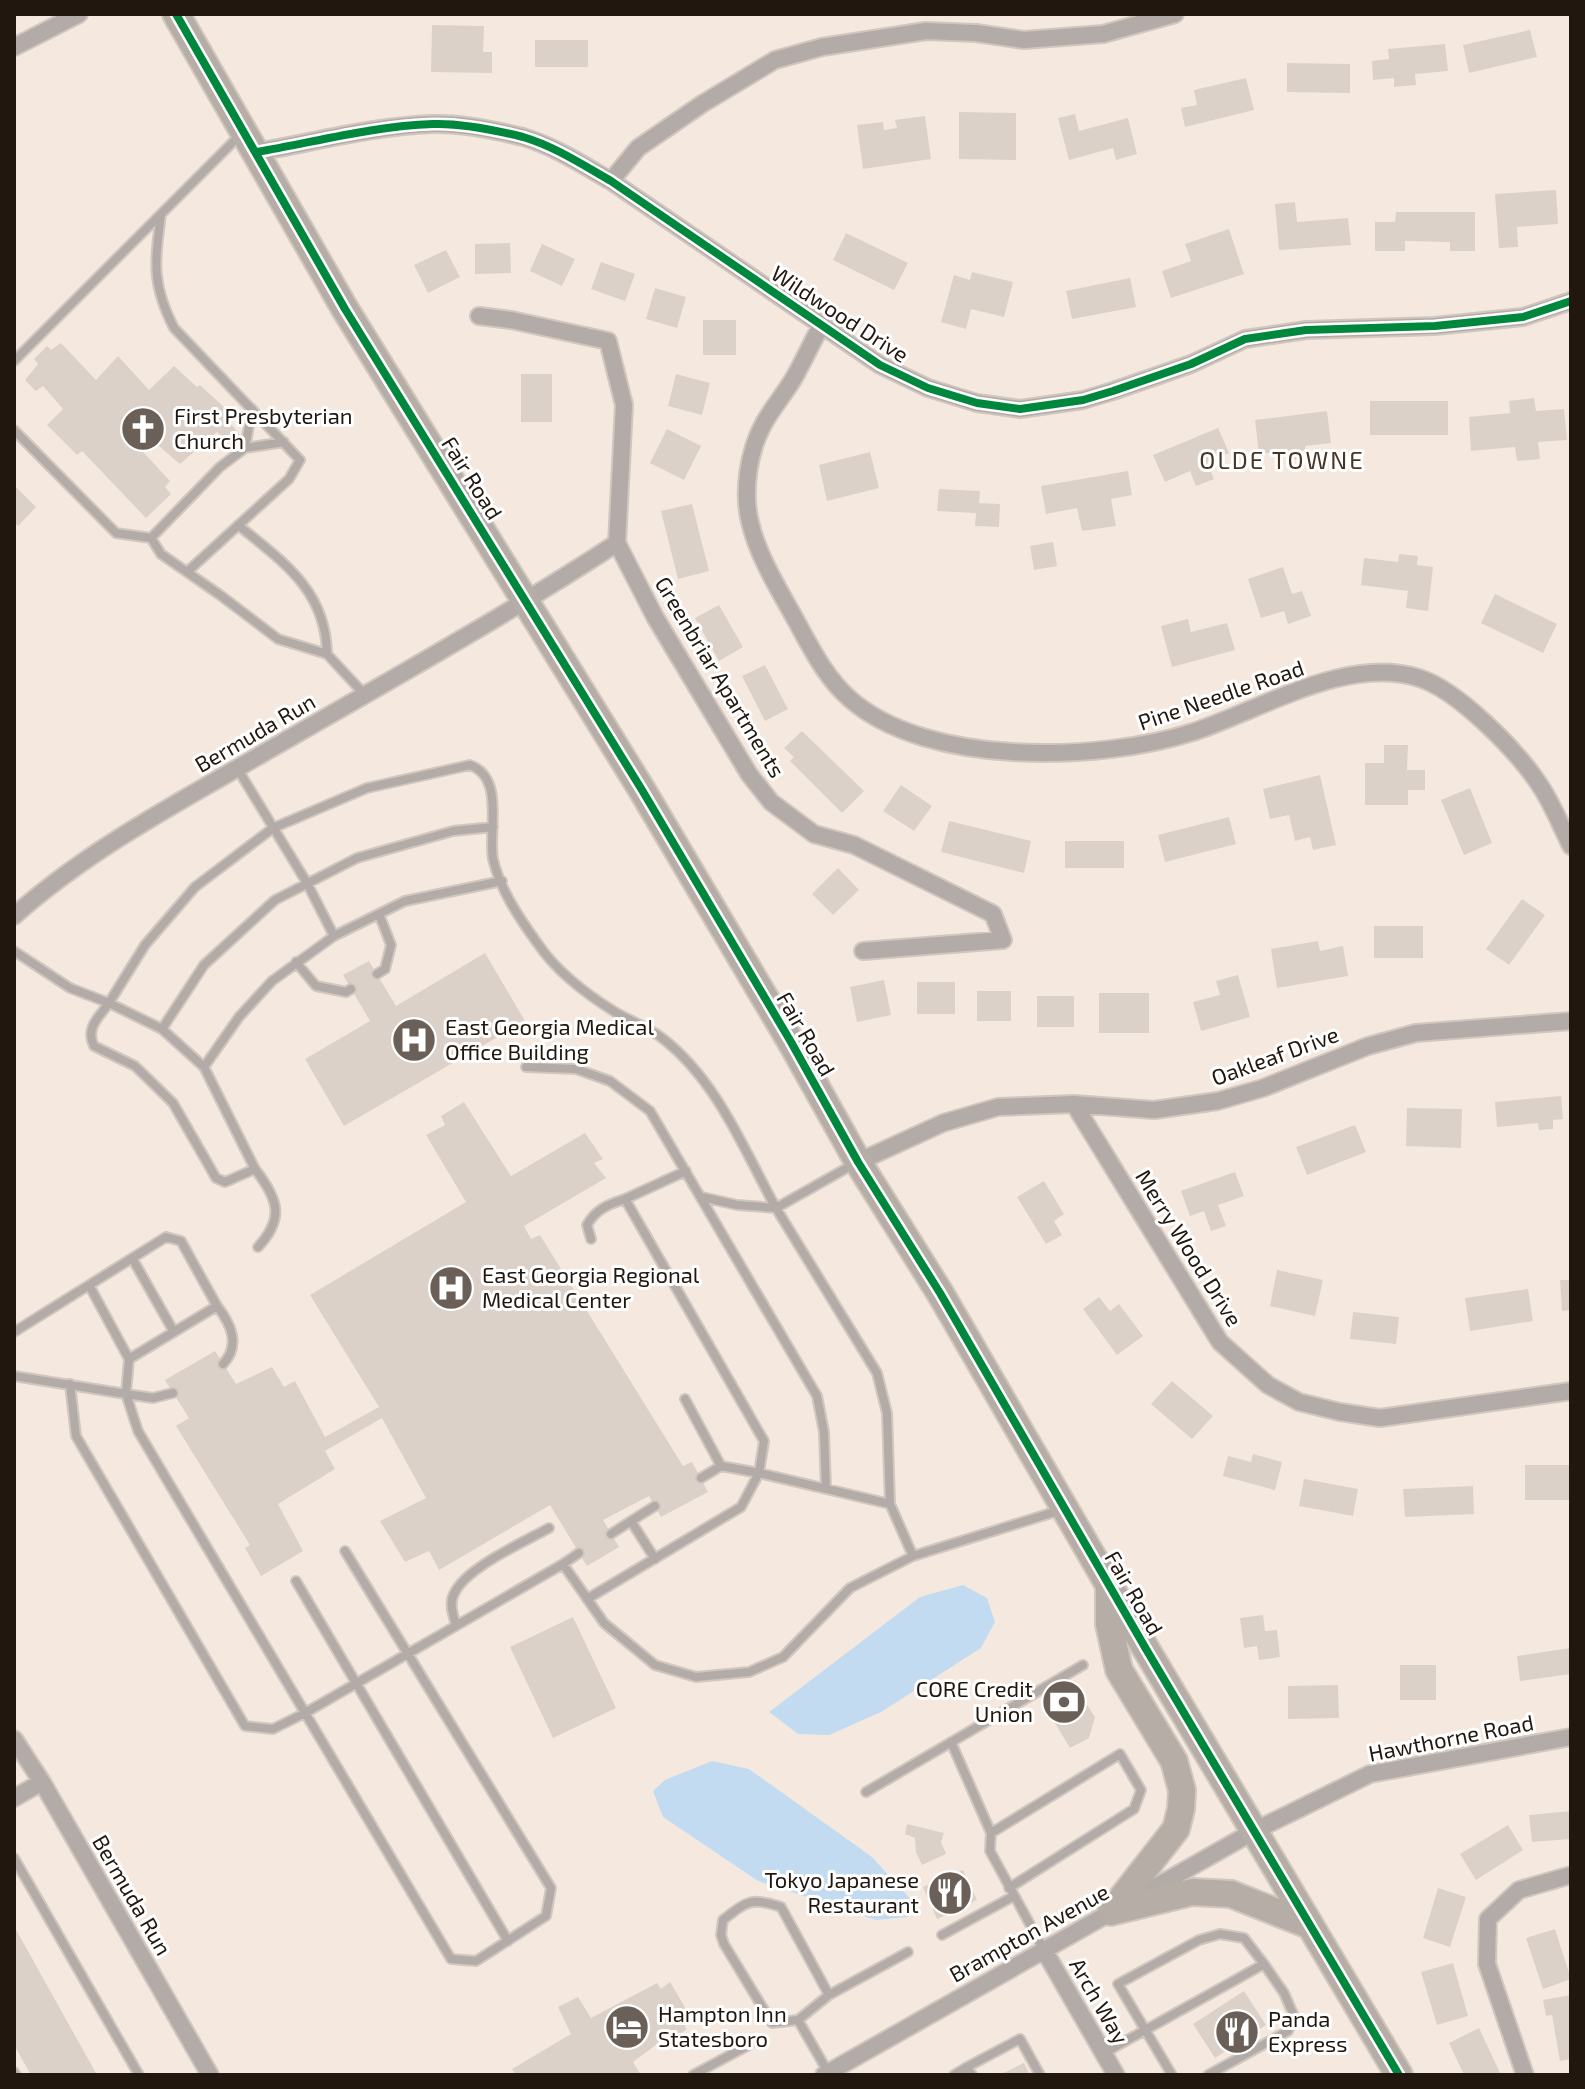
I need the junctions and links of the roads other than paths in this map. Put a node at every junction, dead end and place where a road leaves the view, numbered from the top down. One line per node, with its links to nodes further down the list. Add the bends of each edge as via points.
1 (79, 14): 4 (street)
2 (176, 14): 5 (main road, Fair Road)
3 (1175, 14): 6 (street, via 1103,34 1024,40 926,31 775,60 638,148)
4 (14, 47)
5 (251, 142): 6 (street, Wildwood Drive, via 433,124 472,127 525,138); 7 (lane); 20 (main road, Fair Road, via 345,309)
6 (611, 181): 10 (street, Wildwood Drive)
7 (161, 214): 11 (lane); 12 (lane, via 154,265 161,302 174,328)
8 (1571, 301): 10 (street, Wildwood Drive, via 1523,317 1306,330 1245,339 1113,391 1020,409 928,388 880,365)
9 (479, 316): 18 (street, via 608,341 624,405)
10 (821, 326): 26 (street, Pine Needle Road, via 763,424 749,462 748,497 751,526 766,561 817,659 849,699 883,721 937,742 995,751 1058,752 1135,747 1192,732 1347,674 1418,677 1445,690 1484,721 1539,784)
11 (14, 361)
12 (252, 409): 14 (lane); 15 (lane)
13 (14, 430): 17 (lane, via 116,533)
14 (284, 442): 15 (lane); 16 (lane, via 300,460 289,479)
15 (245, 448): 17 (lane)
16 (238, 525): 19 (lane); 21 (lane, via 311,592 327,630)
17 (151, 538): 19 (lane, via 161,554)
18 (617, 543): 20 (street, Bermuda Run); 33 (street, Greenbriar Apartments, via 655,617 771,802 814,834 854,845 993,914 1003,940)
19 (187, 572): 21 (lane, via 278,639)
20 (527, 601): 22 (street, Bermuda Run); 43 (main road, Fair Road)
21 (327, 654): 22 (lane)
22 (365, 695): 23 (street, Bermuda Run)
23 (237, 768): 25 (lane); 30 (street, Bermuda Run, via 48,885)
24 (493, 827): 25 (lane, via 484,772 465,764 367,788); 27 (lane, via 493,859); 28 (lane, via 453,831 357,858)
25 (273, 828): 28 (lane); 37 (lane, via 195,887 145,945)
26 (1571, 846)
27 (502, 881): 29 (lane, via 405,901); 48 (lane, via 513,908 552,965 614,1011 662,1038 708,1084)
28 (307, 883): 31 (lane); 39 (lane, via 275,900 204,965)
29 (379, 914): 31 (lane); 35 (lane, via 391,945 385,969)
30 (14, 916)
31 (334, 936): 34 (lane)
32 (14, 951): 37 (lane, via 70,988)
33 (863, 951)
34 (296, 962): 36 (lane, via 316,986); 40 (lane, via 239,1017)
35 (377, 974)
36 (351, 989)
37 (109, 1003): 39 (lane); 44 (lane, via 92,1027 94,1046 135,1066 173,1103 216,1178 225,1182)
38 (1571, 1021): 42 (street, Oakleaf Drive, via 1416,1033 1218,1101 1154,1110)
39 (162, 1029): 40 (lane)
40 (204, 1067): 44 (lane)
41 (526, 1067): 45 (lane, via 576,1069 610,1081 650,1111)
42 (1074, 1104): 43 (street, Oakleaf Drive, via 998,1107 943,1123); 60 (street, Merry Wood Drive, via 1220,1342 1268,1385 1299,1402 1380,1418)
43 (858, 1162): 48 (lane); 70 (main road, Fair Road)
44 (255, 1169): 50 (lane, via 271,1189 276,1214 273,1231)
45 (686, 1171): 46 (lane); 47 (lane)
46 (702, 1197): 48 (lane); 67 (lane, via 817,1396)
47 (625, 1199): 49 (lane, via 606,1205 589,1220); 65 (lane, via 764,1441)
48 (776, 1208): 68 (lane, via 877,1373 887,1413)
49 (591, 1239)
50 (258, 1247)
51 (132, 1258): 52 (lane); 53 (lane, via 166,1237 181,1241); 55 (lane)
52 (89, 1285): 54 (lane); 56 (lane)
53 (217, 1306): 55 (lane); 57 (lane, via 232,1328 232,1351)
54 (14, 1332)
55 (174, 1332): 56 (lane)
56 (129, 1359): 62 (lane)
57 (223, 1364)
58 (14, 1376): 59 (lane)
59 (70, 1384): 62 (lane); 86 (lane, via 76,1436 245,1726 273,1729)
60 (1571, 1391)
61 (173, 1393): 62 (lane, via 153,1398)
62 (126, 1394): 86 (lane, via 138,1431)
63 (685, 1399): 64 (lane)
64 (721, 1466): 65 (lane); 66 (lane)
65 (759, 1473): 67 (lane); 77 (lane, via 741,1507)
66 (701, 1478)
67 (826, 1489): 68 (lane)
68 (890, 1504): 76 (lane)
69 (655, 1506): 71 (lane)
70 (1065, 1509): 76 (lane); 80 (main road, Fair Road)
71 (631, 1521): 73 (lane); 77 (lane)
72 (549, 1528): 82 (lane, via 462,1581 453,1595)
73 (611, 1534)
74 (345, 1551): 83 (lane)
75 (579, 1553): 78 (lane)
76 (913, 1556): 81 (lane, via 850,1588 783,1657 749,1672 696,1677 655,1665 604,1623)
77 (655, 1559): 81 (lane)
78 (563, 1564): 81 (lane); 82 (lane)
79 (296, 1581): 85 (lane)
80 (1109, 1585): 93 (main road, Fair Road); 98 (main road, via 1109,1624 1119,1670 1174,1761 1182,1790 1176,1829)
81 (587, 1599)
82 (456, 1625): 83 (lane)
83 (407, 1653): 85 (lane); 101 (lane, via 551,1888 546,1916)
84 (1083, 1665): 89 (lane)
85 (356, 1682): 86 (lane); 101 (lane)
86 (305, 1713): 101 (lane, via 451,1959 476,1961)
87 (1571, 1737): 93 (street, Hawthorne Road, via 1370,1774)
88 (14, 1739): 90 (street, Bermuda Run)
89 (951, 1742): 91 (lane); 94 (lane)
90 (42, 1782): 92 (street); 113 (street, Bermuda Run)
91 (866, 1792)
92 (14, 1798)
93 (1256, 1830): 98 (street, Brampton Avenue); 99 (main road, Fair Road)
94 (991, 1833): 97 (lane, via 990,1851); 97 (lane, via 1120,1754 1141,1790 1134,1809)
95 (14, 1858): 112 (lane)
96 (1571, 1875): 121 (street, via 1519,1890 1488,1919 1487,1964)
97 (1012, 1892): 100 (lane); 102 (lane)
98 (1111, 1912): 99 (main road, via 1192,1892 1231,1894); 102 (street, Brampton Avenue)
99 (1309, 1925): 120 (main road, Fair Road)
100 (942, 1935)
101 (508, 1941)
102 (1044, 1950): 109 (street, Arch Way); 111 (street, Brampton Avenue)
103 (908, 1952): 105 (lane)
104 (1264, 1964): 107 (lane); 107 (lane, via 1244,1938 1220,1934 1118,1984); 119 (lane, via 1294,2016 1288,2031)
105 (829, 1995): 106 (lane); 106 (lane, via 781,1907 761,1900 746,1902 723,1920 724,1944 772,2023)
106 (798, 2020): 111 (lane)
107 (1145, 2030): 109 (lane); 118 (lane)
108 (749, 2045): 114 (lane)
109 (1104, 2053): 117 (street, Arch Way)
110 (970, 2071): 115 (lane); 116 (lane, via 1020,2039)
111 (826, 2074)
112 (139, 2075)
113 (210, 2075)
114 (693, 2075)
115 (954, 2075)
116 (1040, 2075)
117 (1116, 2075)
118 (1172, 2075)
119 (1208, 2075)
120 (1399, 2075)
121 (1525, 2075)

